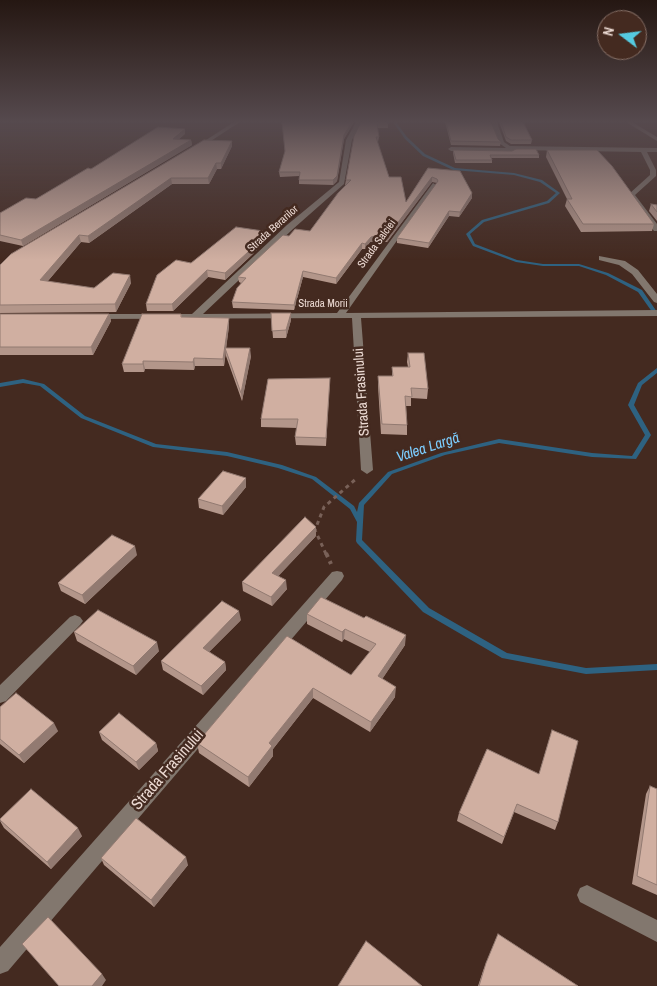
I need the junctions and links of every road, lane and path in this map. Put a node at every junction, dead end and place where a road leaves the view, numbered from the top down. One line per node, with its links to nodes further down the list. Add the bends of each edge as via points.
1 (344, 168): 9 (street, Strada Berarilor, via 342,183)
2 (652, 168): 4 (street, via 653,176 632,197)
3 (433, 185): 10 (street, Strada Salciei)
4 (657, 229)
5 (602, 258): 6 (street, via 622,263 635,272)
6 (657, 300)
7 (657, 313): 8 (street, Strada Morii)
8 (356, 315): 10 (street, Strada Morii); 12 (street, Strada Frasinului)
9 (195, 316): 10 (street, Strada Morii); 11 (street, Strada Morii)
10 (339, 316)
11 (88, 317)
12 (367, 470)
13 (344, 489): 14 (path, via 324,507 316,530)
14 (337, 576): 19 (street, Strada Frasinului)
15 (75, 621): 16 (street)
16 (0, 696)
17 (587, 895): 18 (street)
18 (657, 930)
19 (0, 963)

